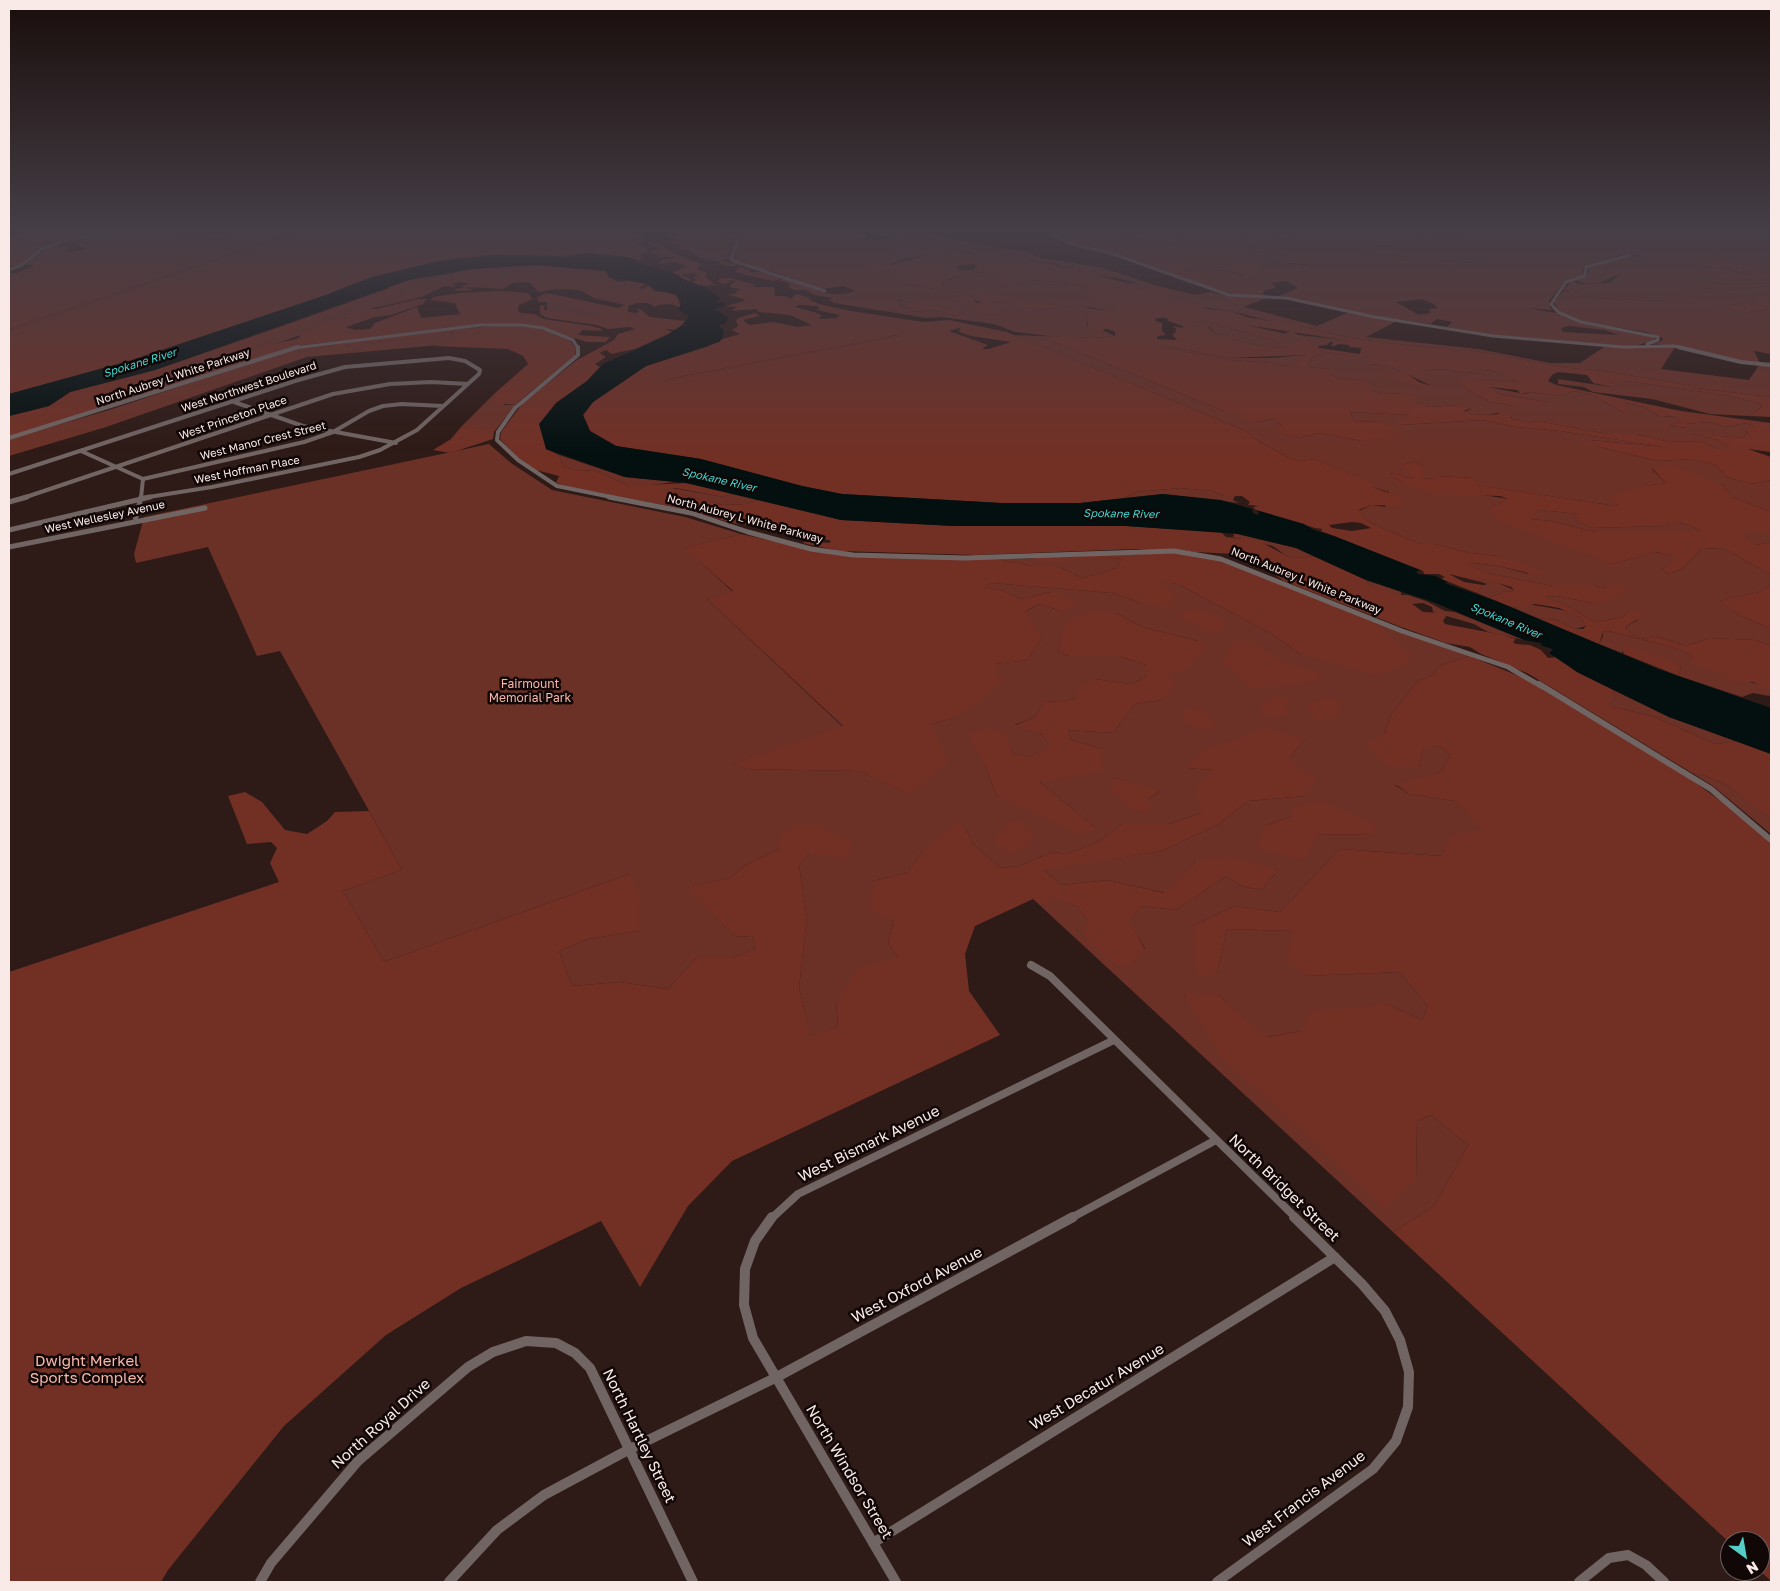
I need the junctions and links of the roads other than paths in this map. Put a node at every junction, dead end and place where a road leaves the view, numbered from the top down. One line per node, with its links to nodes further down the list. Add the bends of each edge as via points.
1 (1310, 303): 3 (street, via 1493,336 1597,346)
2 (1552, 303): 3 (street, via 1558,312 1581,322 1658,338)
3 (1641, 346): 4 (street, via 1680,347 1741,362)
4 (1771, 365)
5 (468, 384): 6 (street, West Northwest Boulevard, via 480,370 465,361 449,358 406,360 332,370); 7 (street, West Hoffman Place); 8 (street, West Princeton Place, via 417,382 360,388)
6 (234, 402): 8 (street); 12 (street, West Northwest Boulevard)
7 (443, 406): 9 (street, West Manor Crest Street, via 383,406); 11 (street, West Hoffman Place, via 417,430)
8 (271, 415): 9 (street); 13 (street, West Princeton Place)
9 (333, 432): 11 (street); 15 (street, West Manor Crest Street, via 295,444)
10 (9, 438): 22 (street, North Aubrey L White Parkway, via 299,347 481,325 543,328 573,340 578,347 578,355 515,408 498,432 497,440 518,460 557,486 691,513 748,532 853,555 965,558 1143,551 1221,559 1516,671 1696,780)
11 (396, 443): 16 (street, West Hoffman Place, via 358,457)
12 (81, 451): 13 (street); 14 (street, West Northwest Boulevard)
13 (118, 467): 15 (street); 17 (street, West Princeton Place)
14 (9, 474)
15 (143, 479): 16 (street)
16 (141, 498): 19 (street); 20 (street, West Hoffman Place)
17 (9, 502)
18 (205, 508): 19 (street, West Wellesley Avenue)
19 (134, 521): 21 (street, West Wellesley Avenue)
20 (9, 530)
21 (9, 547)
22 (1771, 840)
23 (1031, 965): 24 (street, North Bridget Street, via 1050,976)
24 (1114, 1040): 25 (street, North Bridget Street); 29 (street, West Bismark Avenue, via 826,1178 798,1194 774,1215 755,1241 745,1269 744,1305 753,1338)
25 (1216, 1140): 26 (street, North Bridget Street); 29 (street, West Oxford Avenue)
26 (1335, 1257): 28 (street, North Bridget Street, via 1385,1311 1400,1340); 31 (street, West Decatur Avenue)
27 (526, 1341): 30 (street, North Hartley Street, via 556,1342 590,1368); 32 (street, North Royal Drive, via 492,1352 468,1367 358,1461 271,1563)
28 (1409, 1372): 36 (street, West Francis Avenue, via 1408,1407 1396,1441 1373,1469)
29 (776, 1378): 30 (street, West Oxford Avenue); 31 (street, North Windsor Street)
30 (628, 1450): 33 (street, West Oxford Avenue, via 536,1501 497,1530); 34 (street, North Hartley Street)
31 (873, 1543): 35 (street, North Windsor Street)
32 (260, 1582)
33 (449, 1582)
34 (692, 1582)
35 (896, 1582)
36 (1217, 1582)
37 (1580, 1582): 38 (street, via 1609,1558 1628,1555 1646,1565)
38 (1664, 1582)

